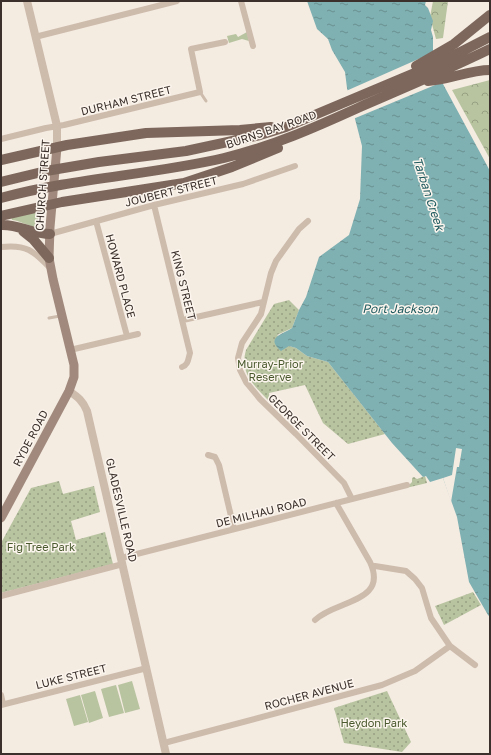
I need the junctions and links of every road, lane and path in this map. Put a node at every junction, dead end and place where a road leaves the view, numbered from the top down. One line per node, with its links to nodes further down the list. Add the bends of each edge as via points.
1 (27, 1): 5 (street, CHURCH STREET)
2 (177, 1): 5 (street)
3 (241, 1): 8 (street)
4 (490, 15): 12 (main road, via 454,44)
5 (35, 37): 16 (street, CHURCH STREET)
6 (490, 37): 12 (main road, BURNS BAY ROAD, via 443,61)
7 (225, 42): 13 (street, via 191,49)
8 (253, 46)
9 (490, 49): 11 (main road, BURNS BAY ROAD)
10 (490, 70): 11 (main road, via 460,74 438,81)
11 (418, 82): 17 (main road, BURNS BAY ROAD)
12 (383, 86): 15 (main road, BURNS BAY ROAD)
13 (200, 92): 14 (lane); 16 (street, DURHAM STREET)
14 (206, 101)
15 (312, 117): 19 (main road, via 240,130 146,133); 22 (main road, BURNS BAY ROAD, via 286,127 186,151 99,162)
16 (57, 126): 18 (street, DURHAM STREET); 19 (street, CHURCH STREET)
17 (316, 127): 23 (main road, BURNS BAY ROAD, via 269,145 224,158 60,185); 24 (main road, via 290,143 196,180)
18 (1, 139)
19 (57, 151): 20 (main road); 24 (main road, CHURCH STREET)
20 (1, 160)
21 (295, 166): 25 (street, JOUBERT STREET, via 243,184)
22 (1, 182)
23 (1, 198)
24 (53, 201): 26 (main road); 31 (main road, CHURCH STREET)
25 (154, 205): 27 (street, JOUBERT STREET); 38 (street, KING STREET)
26 (1, 216)
27 (96, 221): 31 (street, JOUBERT STREET); 40 (street, HOWARD PLACE)
28 (308, 221): 35 (street, GEORGE STREET, via 299,229 276,261)
29 (1, 225): 30 (main road)
30 (15, 225): 31 (main road, via 40,234); 33 (main road, via 33,239)
31 (50, 234): 33 (main road, CHURCH STREET)
32 (1, 247): 34 (street, via 19,246 33,251)
33 (50, 258): 34 (main road, CHURCH STREET)
34 (52, 274): 36 (main road)
35 (263, 302): 38 (street); 46 (street, GEORGE STREET, via 261,314 242,343 238,358 240,370 260,399 344,483)
36 (62, 315): 37 (lane); 41 (main road)
37 (49, 318)
38 (183, 320): 42 (street, KING STREET, via 190,354 188,363)
39 (138, 334): 40 (street, HOWARD PLACE)
40 (127, 336): 41 (street, HOWARD PLACE)
41 (70, 350): 43 (main road, via 74,373)
42 (182, 367)
43 (69, 391): 48 (main road, RYDE ROAD); 50 (street, GLADESVILLE ROAD, via 80,398 87,411)
44 (208, 455): 49 (street, via 215,457 219,464)
45 (407, 485): 46 (street, DE MILHAU ROAD)
46 (352, 499): 47 (street, DE MILHAU ROAD)
47 (336, 503): 49 (street, DE MILHAU ROAD); 51 (street)
48 (1, 518)
49 (234, 529): 50 (street, DE MILHAU ROAD)
50 (122, 561): 52 (street, DE MILHAU ROAD); 56 (street, GLADESVILLE ROAD)
51 (374, 566): 53 (street, via 373,584 364,596 321,614); 54 (street, via 406,571 415,579 422,588 431,618)
52 (1, 596)
53 (314, 620)
54 (450, 646): 55 (street); 59 (street, ROCHER AVENUE, via 415,671 382,685)
55 (475, 664)
56 (147, 668): 58 (street, LUKE STREET); 59 (street, GLADESVILLE ROAD)
57 (1, 695): 58 (street)
58 (2, 704)
59 (164, 743): 60 (street, GLADESVILLE ROAD)
60 (166, 754)

